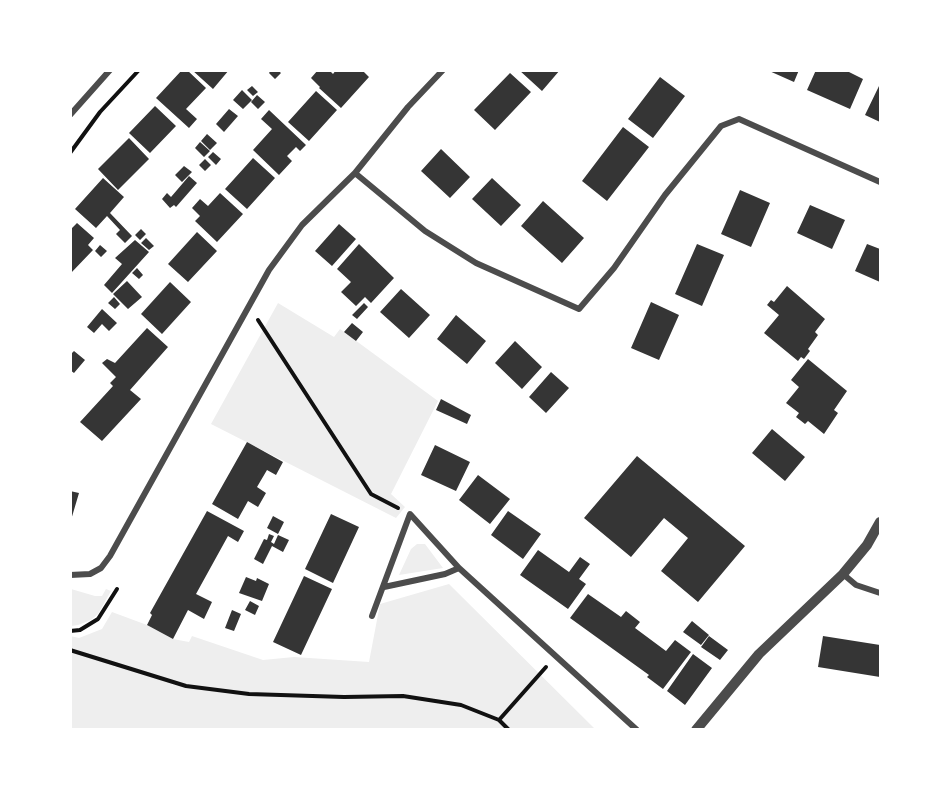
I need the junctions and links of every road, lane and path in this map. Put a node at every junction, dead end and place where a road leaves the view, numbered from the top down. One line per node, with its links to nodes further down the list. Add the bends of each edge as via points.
1 (110, 70): 4 (street)
2 (139, 70): 5 (path, via 100,112)
3 (441, 71): 6 (street)
4 (70, 115)
5 (70, 153)
6 (355, 172): 7 (street, via 425,231 476,263 579,309 721,126 739,119); 8 (street, via 302,225)
7 (880, 182)
8 (249, 306): 9 (path, via 371,495); 13 (street, via 110,556 90,574)
9 (410, 514): 11 (street); 14 (street)
10 (880, 522): 12 (street)
11 (459, 568): 14 (street); 20 (street)
12 (843, 574): 16 (street, via 856,585); 24 (street, via 759,654)
13 (70, 575)
14 (384, 587): 17 (street)
15 (117, 589): 18 (path, via 98,619 80,630)
16 (880, 593)
17 (372, 616)
18 (70, 631)
19 (70, 650): 21 (path, via 186,686 249,694 403,696 461,705)
20 (556, 656): 21 (path); 23 (street)
21 (499, 720): 22 (path)
22 (508, 729)
23 (637, 729)
24 (696, 729)

